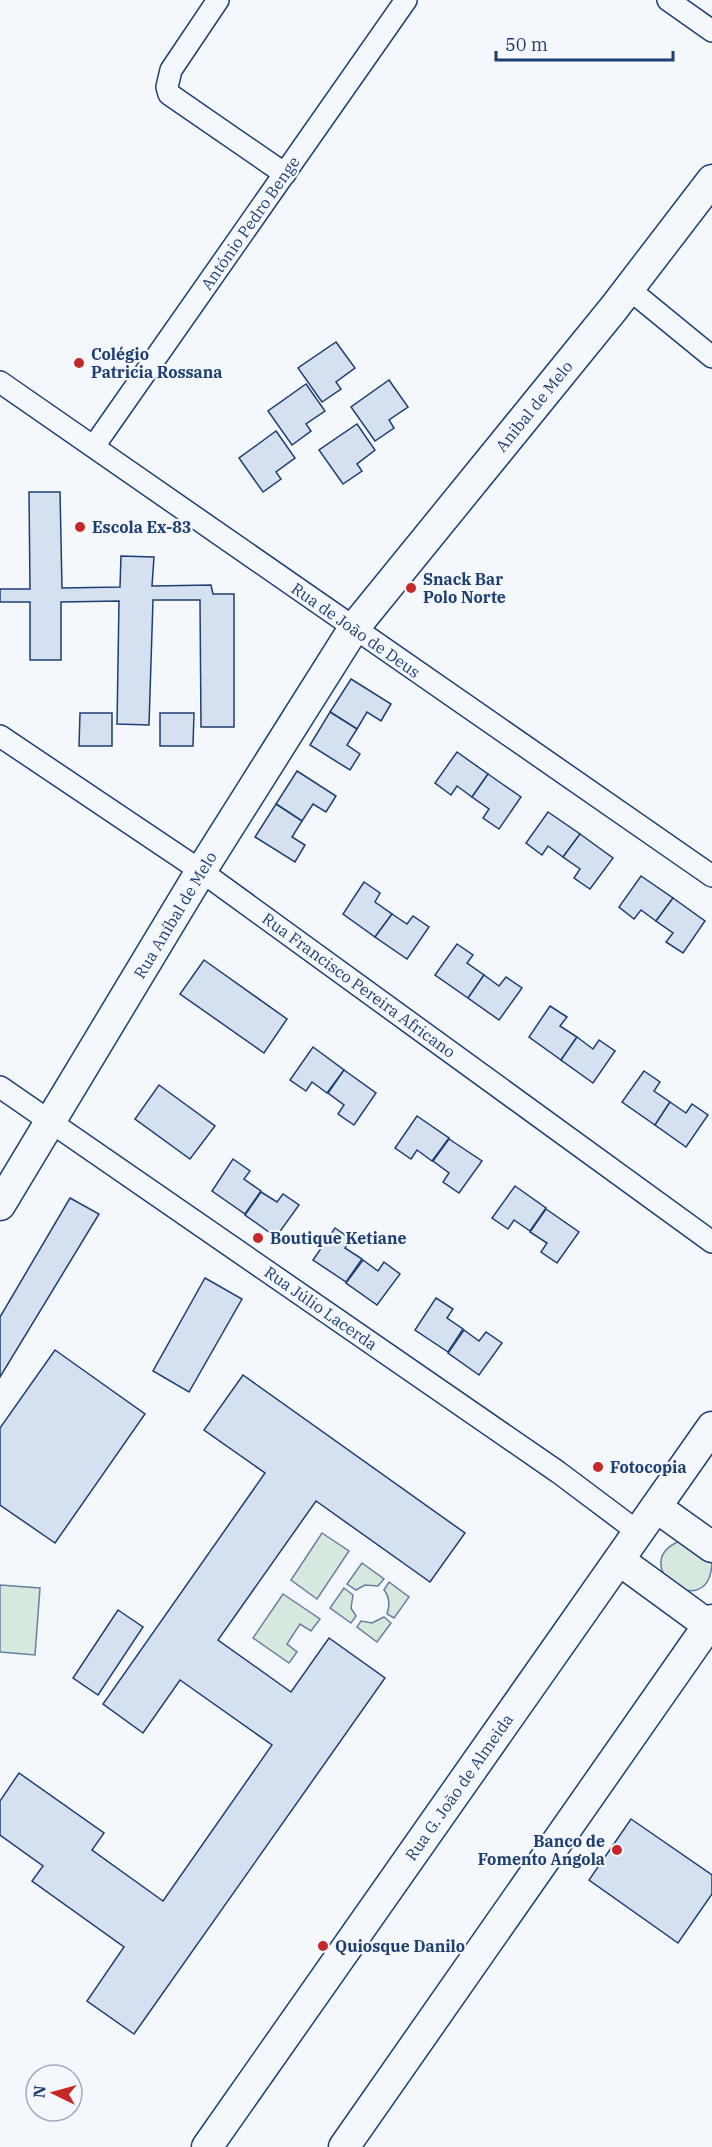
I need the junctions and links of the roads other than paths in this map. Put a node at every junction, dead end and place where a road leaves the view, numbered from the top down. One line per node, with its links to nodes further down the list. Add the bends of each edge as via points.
1 (218, 0): 5 (street, via 171,70 169,94)
2 (406, 0): 5 (street, António Pedro Benge)
3 (668, 0): 4 (street)
4 (712, 31)
5 (285, 174): 10 (street, António Pedro Benge)
6 (712, 180): 7 (street, Anibal de Melo)
7 (629, 289): 8 (street); 11 (street, Anibal de Melo)
8 (712, 357)
9 (0, 382): 10 (street, Rua de João de Deus)
10 (94, 446): 11 (street, Rua de João de Deus)
11 (354, 628): 13 (street, Rua de João de Deus); 14 (street, Rua Aníbal de Melo)
12 (0, 736): 14 (street, Rua Francisco Pereira Africano)
13 (708, 866)
14 (201, 871): 16 (street, Rua Aníbal de Melo); 18 (street, Rua Francisco Pereira Africano)
15 (0, 1087): 16 (street, Rua Júlio Lacerda)
16 (51, 1121): 17 (street, Rua Aníbal de Melo); 21 (street, Rua Júlio Lacerda, via 558,1472)
17 (0, 1205)
18 (712, 1242)
19 (712, 1427): 20 (street, Rua G. João de Almeida)
20 (656, 1507): 21 (street, Rua G. João de Almeida); 22 (street)
21 (638, 1532): 23 (street, Rua G. João de Almeida)
22 (712, 1547)
23 (618, 1560): 24 (street); 25 (street, Rua G. João de Almeida)
24 (710, 1622): 26 (street)
25 (207, 2147)
26 (344, 2147)

